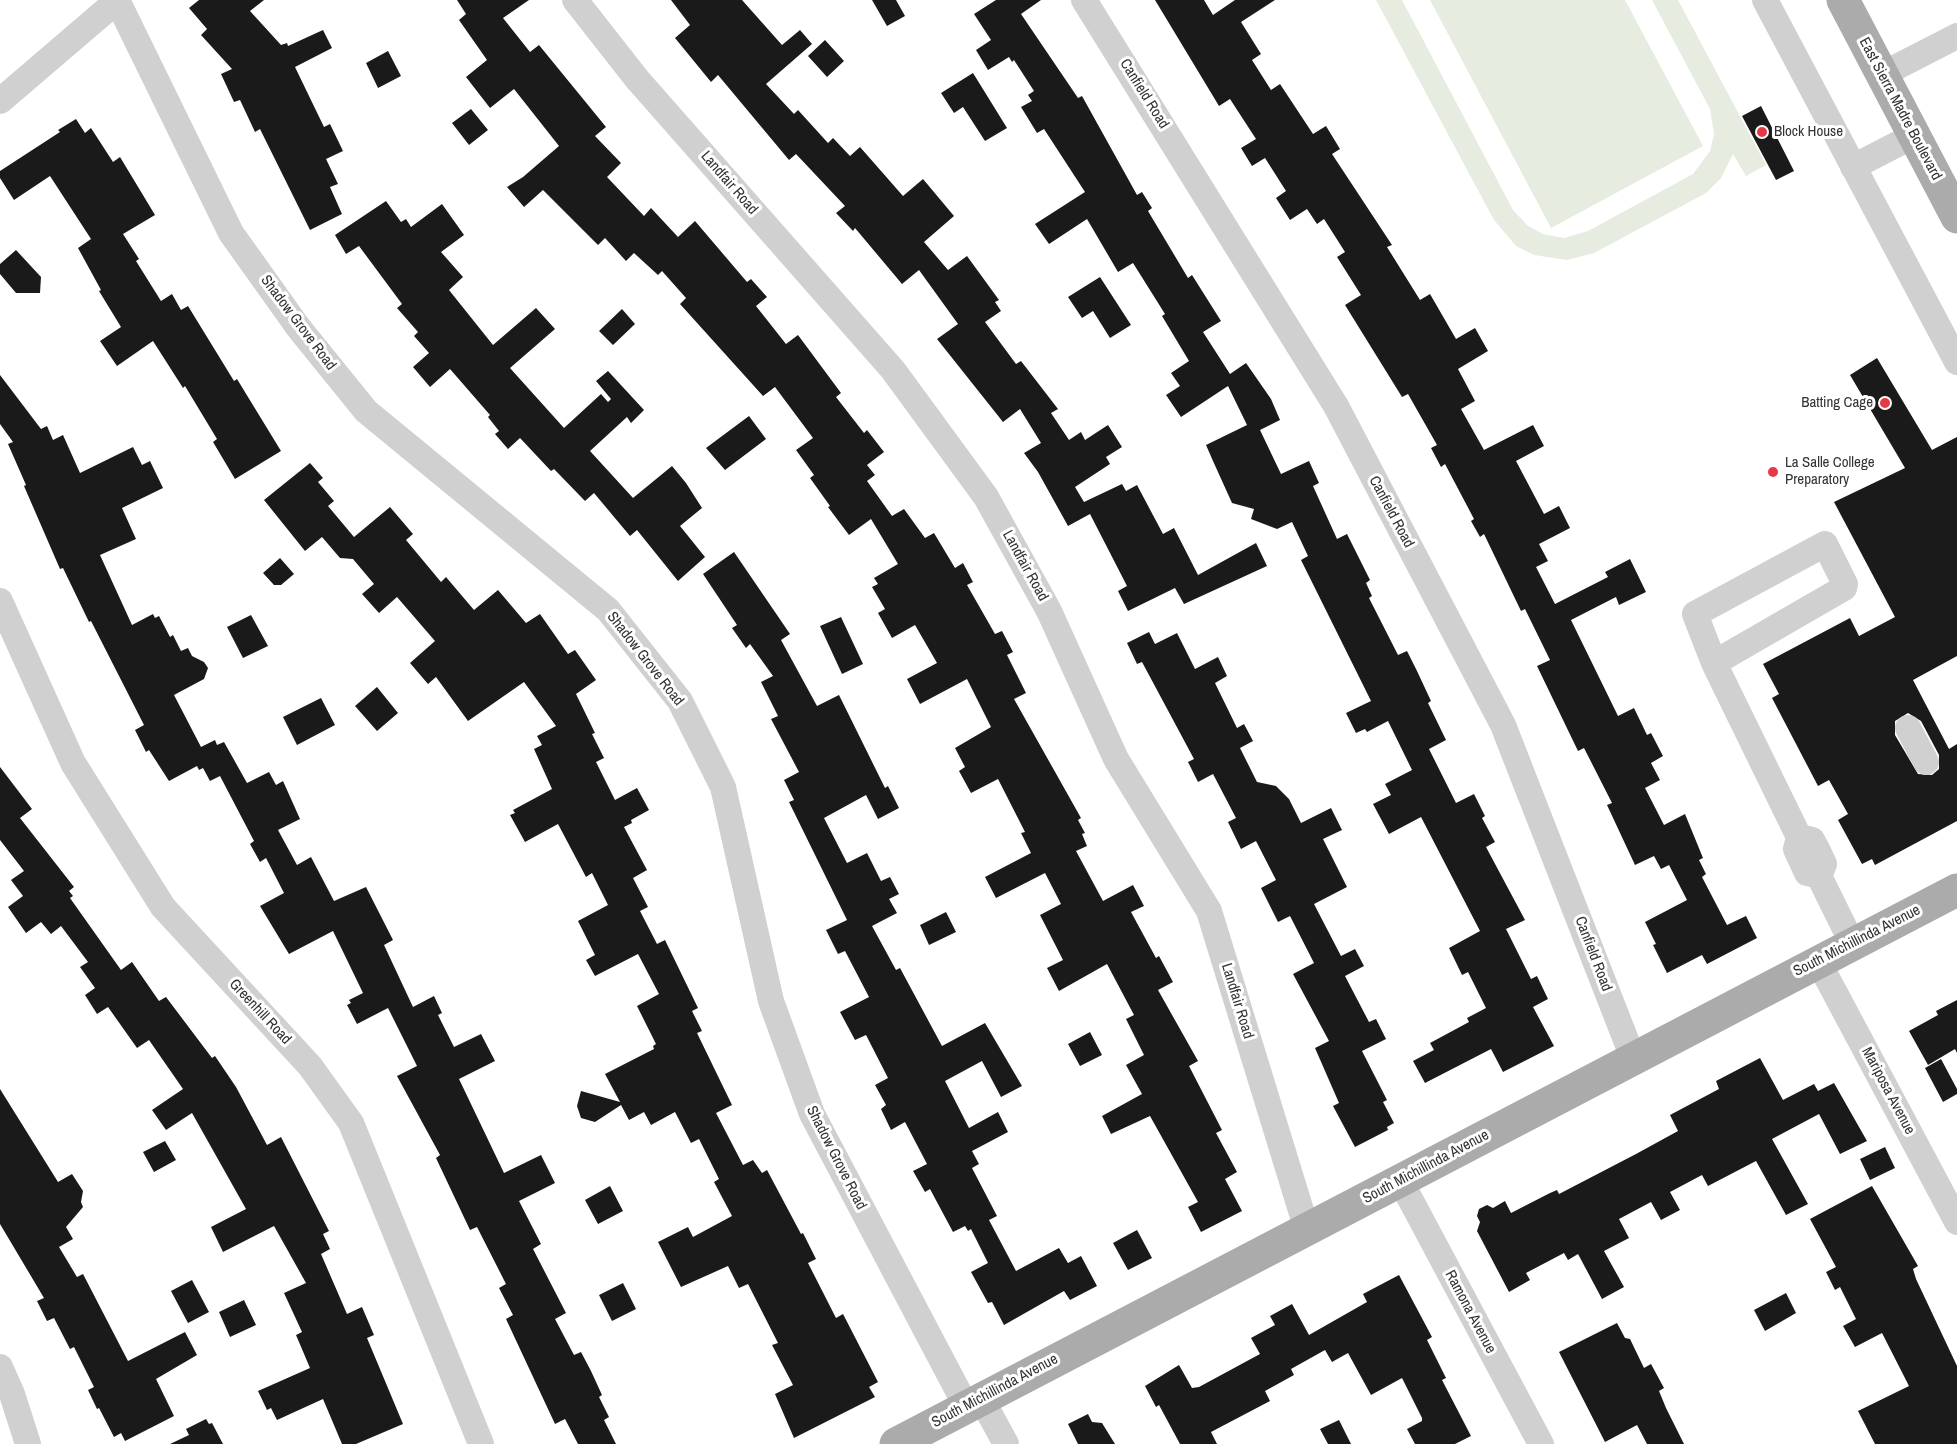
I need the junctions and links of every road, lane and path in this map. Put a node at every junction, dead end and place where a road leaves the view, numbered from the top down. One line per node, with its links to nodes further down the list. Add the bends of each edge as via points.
1 (118, 0): 8 (street); 25 (street, Shadow Grove Road, via 231,233 298,327 366,411 608,610 680,701 723,787 771,1001 812,1114)
2 (575, 0): 23 (street, Landfair Road, via 637,80 893,370 986,497 1049,611 1116,759 1209,911)
3 (1084, 0): 20 (street, Canfield Road, via 1336,406 1503,725)
4 (1765, 0): 10 (street)
5 (1843, 0): 7 (main road, East Sierra Madre Boulevard)
6 (1957, 36): 7 (street)
7 (1882, 74): 9 (main road, East Sierra Madre Boulevard)
8 (0, 101)
9 (1915, 135): 10 (street); 11 (main road, East Sierra Madre Boulevard)
10 (1853, 167): 12 (street)
11 (1957, 217)
12 (1957, 362)
13 (0, 601): 27 (street, Greenhill Road, via 73,764 163,907 310,1066 351,1123)
14 (1714, 663): 14 (street, via 1844,588 1825,544 1697,612 1695,617); 18 (street, via 1799,837 1812,840 1818,851 1824,864 1819,876)
15 (1908, 728): 16 (street)
16 (1926, 762)
17 (1957, 890): 18 (main road, South Michillinda Avenue)
18 (1852, 943): 19 (main road, South Michillinda Avenue)
19 (1818, 961): 20 (main road, South Michillinda Avenue); 22 (street, Mariposa Avenue)
20 (1633, 1058): 21 (main road, South Michillinda Avenue)
21 (1400, 1180): 23 (main road, South Michillinda Avenue); 30 (street, Ramona Avenue)
22 (1957, 1222)
23 (1307, 1230): 25 (main road, South Michillinda Avenue)
24 (0, 1367): 26 (street)
25 (974, 1402): 28 (main road, South Michillinda Avenue); 29 (street, Shadow Grove Road)
26 (28, 1444)
27 (481, 1444)
28 (896, 1444)
29 (1006, 1444)
30 (1541, 1444)

